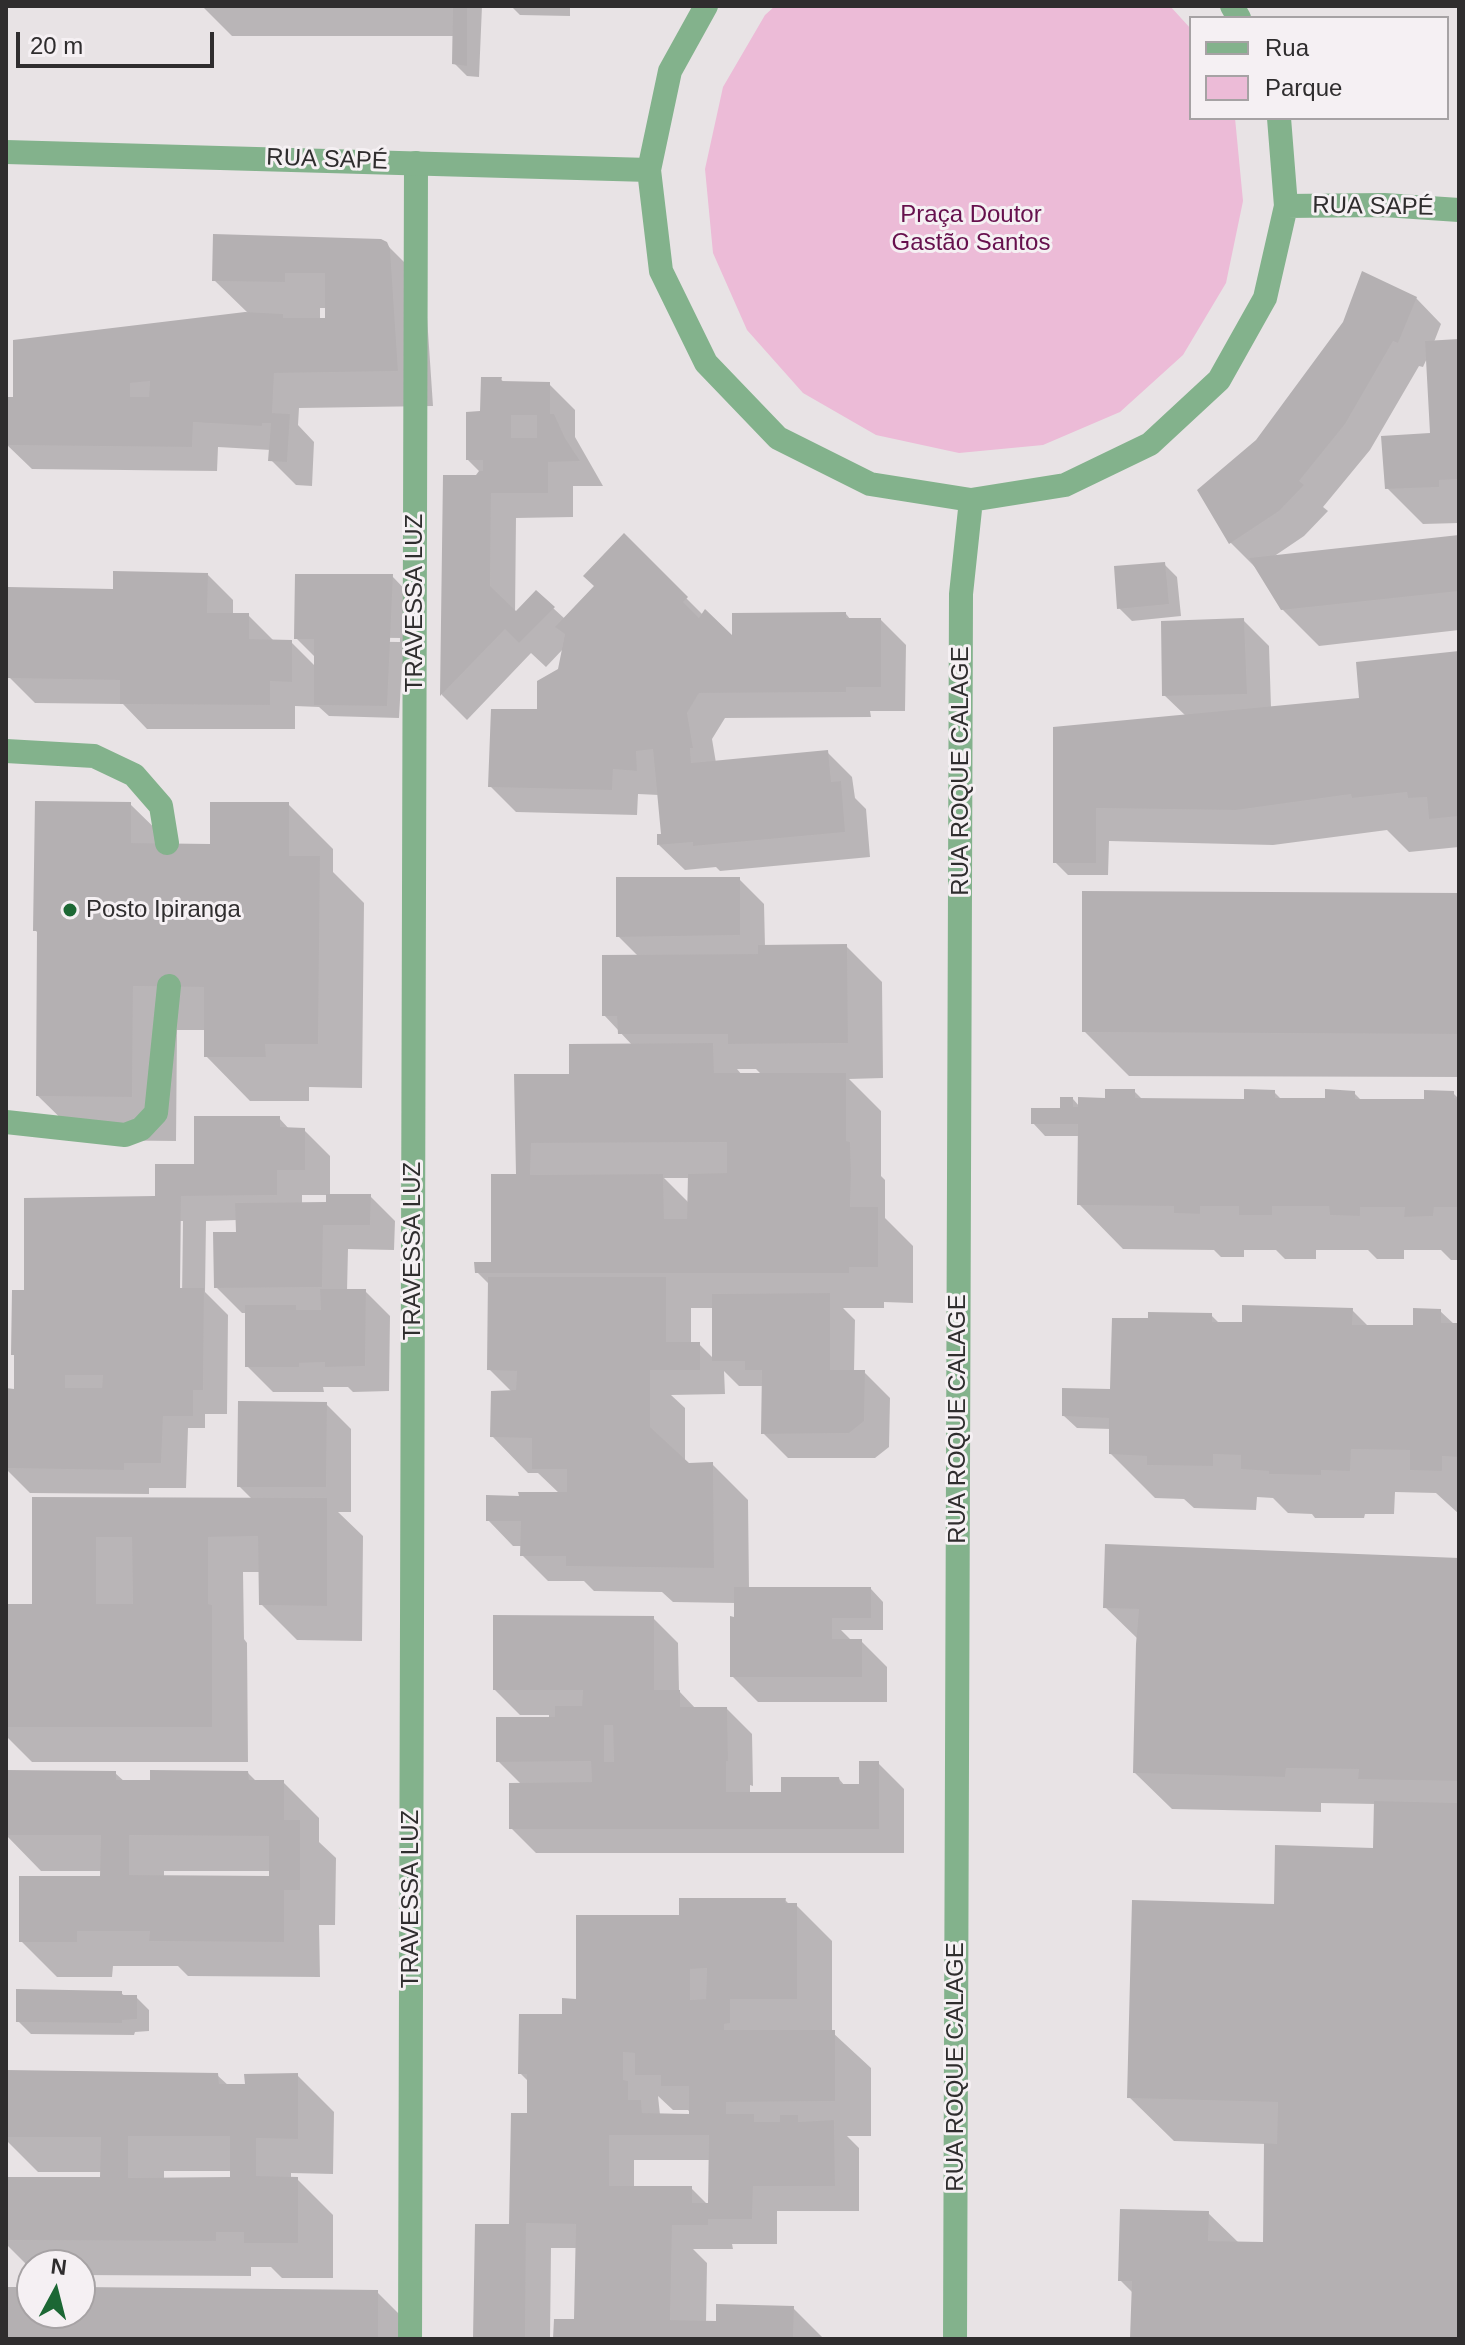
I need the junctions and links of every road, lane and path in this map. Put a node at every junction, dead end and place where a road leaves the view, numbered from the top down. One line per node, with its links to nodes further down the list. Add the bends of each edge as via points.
1 (706, 6): 5 (street, via 670,71)
2 (1279, 120): 6 (street)
3 (6, 152): 4 (street, RUA SAPÉ)
4 (416, 163): 5 (street, RUA SAPÉ); 13 (street, TRAVESSA LUZ)
5 (649, 170): 8 (street, via 661,271 706,363 778,438 870,484)
6 (1286, 206): 7 (street, RUA SAPÉ); 8 (street, via 1265,298 1219,380 1150,444 1065,485)
7 (1459, 210)
8 (971, 500): 14 (street, RUA ROQUE CALAGE, via 961,594)
9 (6, 751): 10 (street, via 94,756 134,775 161,806)
10 (167, 843)
11 (169, 986): 12 (street, via 156,1113 141,1129 125,1135)
12 (6, 1122)
13 (410, 2339)
14 (955, 2339)

